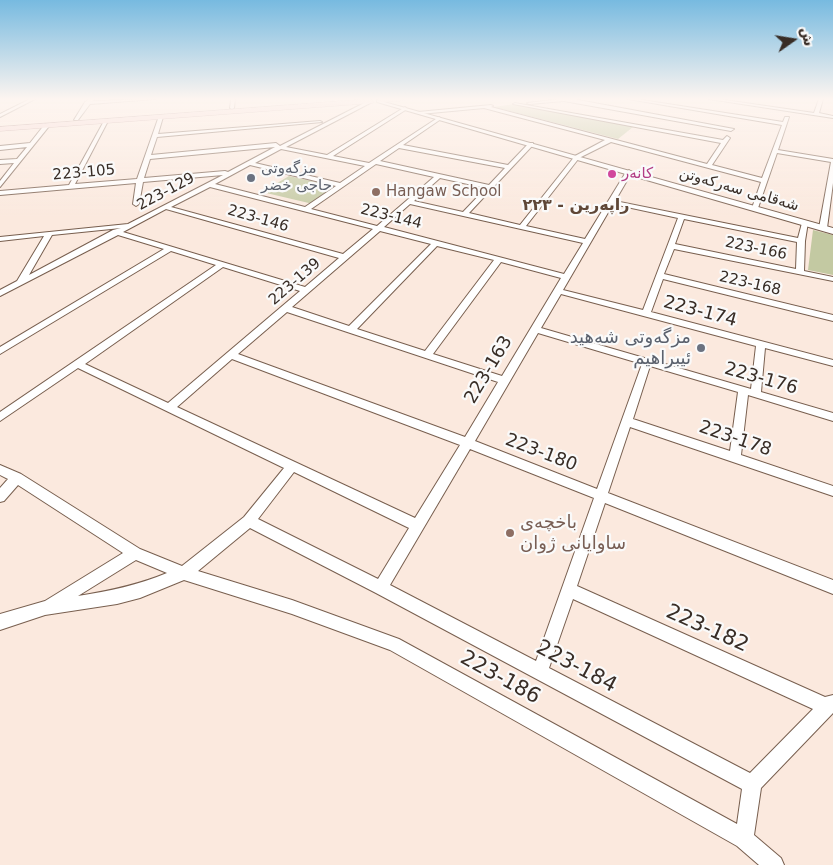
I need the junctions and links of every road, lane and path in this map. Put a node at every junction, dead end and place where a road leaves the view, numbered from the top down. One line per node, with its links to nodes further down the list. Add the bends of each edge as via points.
1 (36, 139): 15 (street)
2 (96, 139): 38 (street)
3 (154, 139): 20 (street)
4 (293, 139): 16 (street, 223-129)
5 (355, 139): 21 (street)
6 (408, 139): 17 (street)
7 (514, 139): 14 (street, شەقامی سەرکەوتن)
8 (621, 139): 12 (street)
9 (709, 139): 13 (street)
10 (779, 139): 19 (street)
11 (610, 140): 12 (street); 22 (street)
12 (618, 142): 29 (street)
13 (724, 142): 29 (street)
14 (530, 144): 22 (street, شەقامی سەرکەوتن); 28 (street)
15 (31, 145): 18 (street); 23 (street)
16 (280, 146): 20 (street); 21 (street); 26 (street, 223-129)
17 (399, 146): 27 (street); 28 (street)
18 (0, 148)
19 (775, 151): 25 (street); 34 (street)
20 (148, 157): 33 (street)
21 (327, 157): 27 (street)
22 (577, 158): 31 (street, شەقامی سەرکەوتن); 52 (street)
23 (19, 161): 24 (street); 36 (street)
24 (0, 162)
25 (833, 162): 41 (street)
26 (247, 164): 30 (street, 223-129); 37 (street)
27 (372, 164): 32 (street); 37 (street)
28 (509, 167): 39 (street)
29 (708, 167): 34 (street)
30 (230, 172): 33 (street, 223-105); 35 (street, 223-129)
31 (629, 172): 43 (street, 223-163); 46 (street, شەقامی سەرکەوتن)
32 (439, 176): 39 (street); 42 (street, 223-139)
33 (140, 180): 38 (street, 223-105); 44 (street)
34 (765, 181): 46 (street)
35 (207, 184): 45 (street, 223-129); 47 (street, 223-144)
36 (0, 185)
37 (341, 185): 47 (street)
38 (71, 186): 40 (street, 223-105)
39 (491, 187): 48 (street)
40 (0, 193)
41 (830, 197): 54 (street)
42 (410, 202): 48 (street); 53 (street, 223-139)
43 (611, 202): 49 (street); 60 (street, 223-163)
44 (136, 204)
45 (164, 207): 51 (street, 223-129); 64 (street, 223-146)
46 (755, 208): 50 (street, شەقامی سەرکەوتن)
47 (305, 210): 53 (street, 223-144)
48 (465, 214): 52 (street)
49 (681, 218): 59 (street); 62 (street)
50 (806, 223): 54 (street, شەقامی سەرکەوتن); 59 (street)
51 (132, 224): 56 (street, 223-129); 57 (street)
52 (522, 227): 60 (street)
53 (378, 228): 61 (street, 223-144); 64 (street, 223-139)
54 (823, 228): 55 (street, شەقامی سەرکەوتن)
55 (833, 231)
56 (116, 232): 63 (street); 71 (street, 223-129)
57 (50, 233): 58 (street); 71 (street)
58 (0, 239)
59 (801, 241): 67 (street)
60 (588, 242): 68 (street, 223-163)
61 (436, 243): 65 (street, 223-144); 79 (street)
62 (672, 246): 67 (street, 223-166); 69 (street)
63 (170, 250): 66 (street); 81 (street)
64 (344, 257): 72 (street, 223-139)
65 (499, 259): 68 (street, 223-144); 83 (street)
66 (221, 265): 72 (street); 86 (street)
67 (800, 272): 70 (street, 223-166)
68 (567, 276): 73 (street, 223-163)
69 (661, 276): 76 (street); 77 (street, 223-168)
70 (833, 280)
71 (20, 283): 74 (street, 223-129)
72 (306, 290): 75 (street, 223-139)
73 (558, 291): 76 (street, 223-174); 78 (street, 223-163)
74 (0, 293)
75 (285, 308): 79 (street); 82 (street, 223-139)
76 (646, 314): 80 (street, 223-174)
77 (833, 318)
78 (536, 328): 84 (street, 223-176); 87 (street, 223-163)
79 (350, 330): 83 (street)
80 (761, 344): 85 (street, 223-174); 89 (street)
81 (0, 350)
82 (231, 355): 90 (street, 223-139); 94 (street, 223-180)
83 (427, 355): 87 (street)
84 (647, 362): 88 (street, 223-176); 93 (street)
85 (833, 363)
86 (77, 364): 90 (street); 91 (street)
87 (505, 381): 94 (street, 223-163)
88 (743, 391): 89 (street, 223-176); 95 (street)
89 (756, 394): 92 (street, 223-176)
90 (169, 408): 96 (street)
91 (0, 417)
92 (833, 417)
93 (626, 421): 95 (street, 223-178); 100 (street)
94 (467, 444): 100 (street, 223-180); 103 (street, 223-163)
95 (735, 458): 99 (street, 223-178)
96 (292, 466): 102 (street); 103 (street)
97 (0, 470): 98 (street, 223-186)
98 (17, 478): 101 (street); 104 (street, 223-186)
99 (833, 491)
100 (601, 495): 106 (street); 108 (street)
101 (0, 497)
102 (249, 521): 105 (street); 107 (street, 223-184)
103 (418, 526): 107 (street, 223-163)
104 (135, 553): 105 (street, 223-186); 109 (street)
105 (184, 573): 109 (street, via 117,597); 114 (street, 223-186, via 394,644)
106 (833, 586)
107 (381, 588): 111 (street, 223-184)
108 (569, 590): 111 (street); 112 (street, 223-182)
109 (45, 608): 110 (street)
110 (0, 622)
111 (540, 672): 113 (street, 223-184)
112 (830, 704): 113 (street)
113 (752, 784): 114 (street)
114 (744, 839): 115 (street, 223-186)
115 (774, 865)

